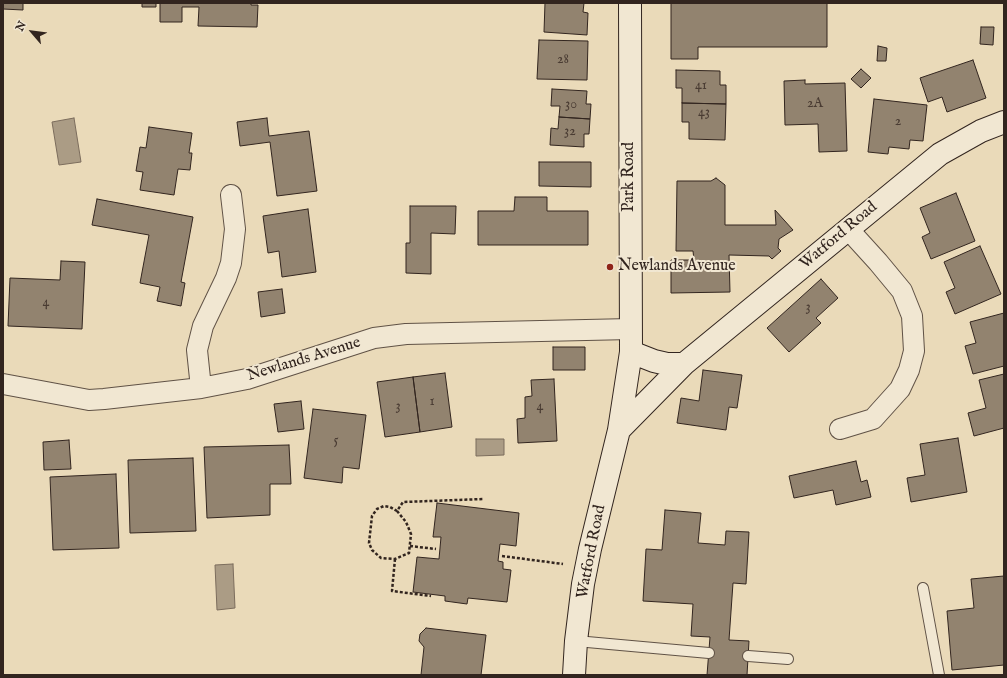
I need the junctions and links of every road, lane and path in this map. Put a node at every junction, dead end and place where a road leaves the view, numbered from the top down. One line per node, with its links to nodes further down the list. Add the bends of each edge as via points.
1 (630, 3): 5 (main road, Park Road)
2 (1004, 122): 4 (main road, Watford Road, via 981,131 940,154)
3 (230, 195): 9 (street, via 235,229 231,263 203,326 197,350)
4 (848, 230): 7 (main road, Watford Road); 10 (street, via 902,291 912,316 914,351 900,389 873,418)
5 (631, 329): 6 (main road, Park Road); 9 (street, Newlands Avenue, via 406,334 374,338 247,379)
6 (631, 352): 7 (main road, via 654,361); 11 (main road, Watford Road)
7 (684, 364): 11 (main road, Watford Road)
8 (3, 384): 9 (street, Newlands Avenue, via 89,400)
9 (201, 388)
10 (840, 429)
11 (619, 430): 21 (main road, Watford Road, via 590,549)
12 (484, 499): 13 (path, via 403,502)
13 (397, 511): 14 (path, via 411,534); 17 (path, via 384,506 377,509 372,516 369,542 372,550 381,558)
14 (410, 546): 15 (path); 17 (path, via 409,553)
15 (436, 549)
16 (502, 556): 18 (path)
17 (395, 559): 20 (path, via 392,591)
18 (569, 565)
19 (923, 588): 26 (lane)
20 (431, 596)
21 (576, 641): 22 (lane); 25 (main road, Watford Road)
22 (709, 653)
23 (748, 656): 24 (lane)
24 (788, 659)
25 (574, 675)
26 (939, 675)

